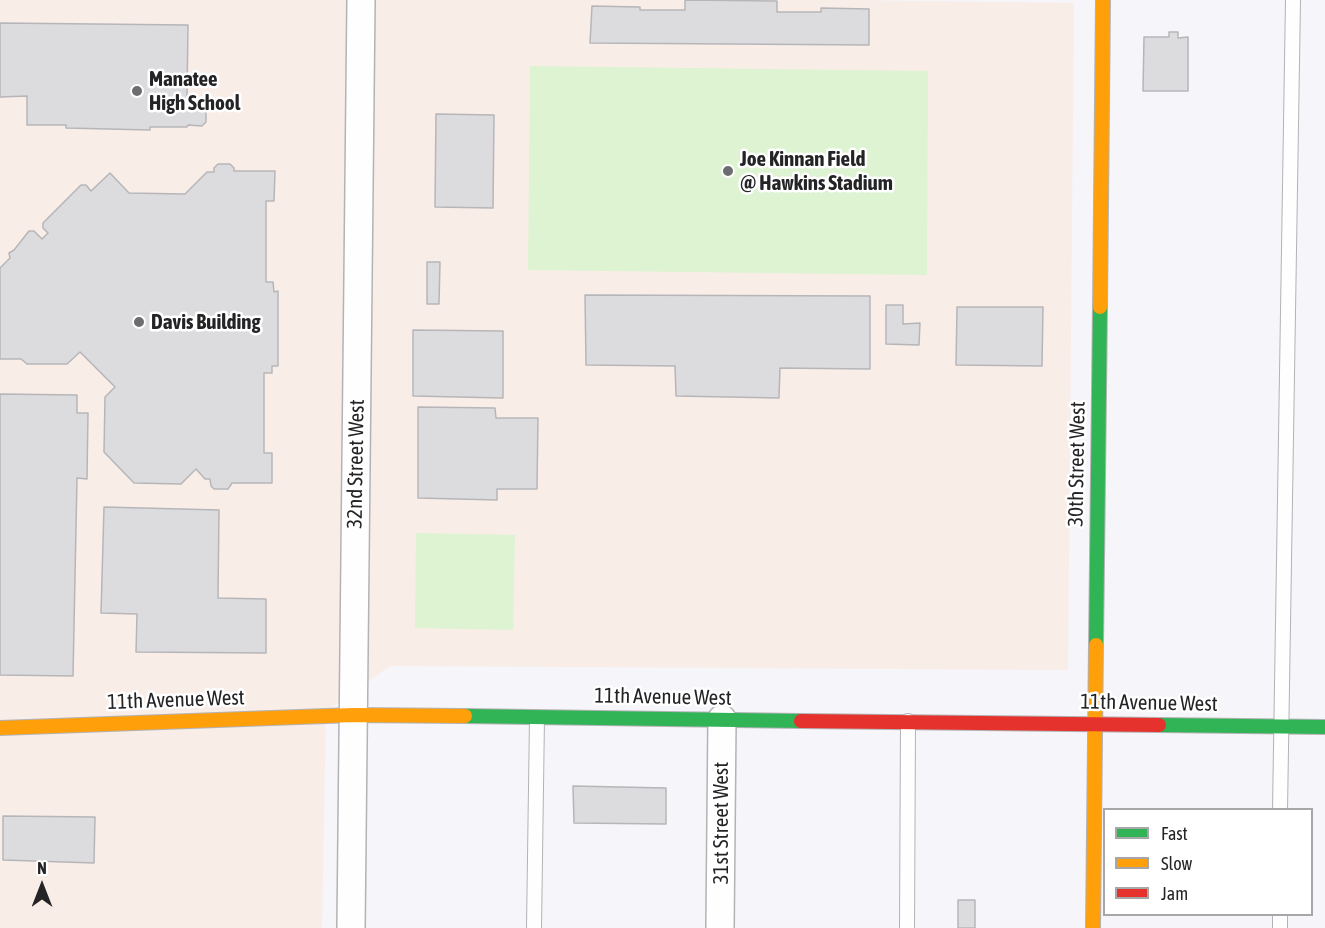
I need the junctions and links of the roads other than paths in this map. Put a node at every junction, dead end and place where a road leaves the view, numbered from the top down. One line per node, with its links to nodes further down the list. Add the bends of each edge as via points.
1 (361, 0): 4 (street, 32nd Street West)
2 (1103, 0): 8 (street, 30th Street West)
3 (1293, 0): 9 (lane)
4 (352, 715): 5 (street, 11th Avenue West); 11 (street, 11th Avenue West); 13 (street, 32nd Street West)
5 (537, 717): 6 (street, 11th Avenue West); 14 (lane)
6 (722, 719): 7 (street, 11th Avenue West); 15 (street, 31st Street West)
7 (908, 721): 8 (street, 11th Avenue West); 16 (lane)
8 (1095, 723): 9 (street, 11th Avenue West); 17 (street, 30th Street West)
9 (1280, 726): 10 (street, 11th Avenue West); 12 (lane)
10 (1325, 727)
11 (0, 728)
12 (1280, 808)
13 (351, 928)
14 (534, 928)
15 (720, 928)
16 (907, 928)
17 (1093, 928)

